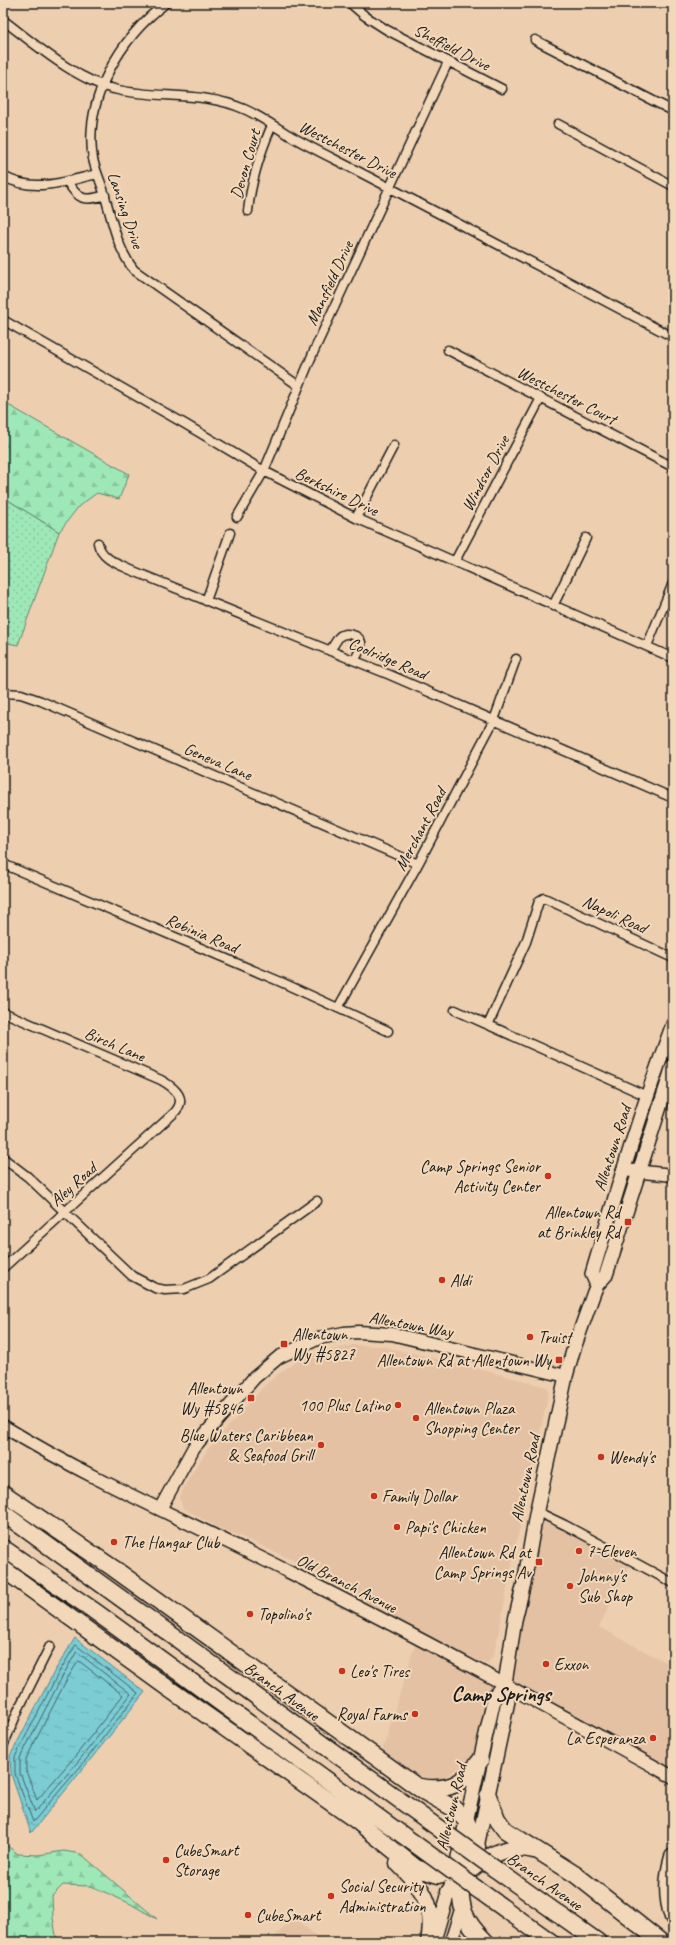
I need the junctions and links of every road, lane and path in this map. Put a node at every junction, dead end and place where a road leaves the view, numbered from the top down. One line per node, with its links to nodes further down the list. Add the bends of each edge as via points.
1 (166, 3): 6 (street, Lansing Drive, via 137,30 110,69)
2 (350, 3): 5 (street, Sheffield Drive, via 387,30)
3 (3, 20): 6 (street, Westchester Drive, via 75,72)
4 (535, 40): 8 (street)
5 (448, 62): 7 (street, Sheffield Drive); 15 (street, Mansfield Drive)
6 (102, 86): 10 (street, Westchester Drive, via 142,94 209,97 245,109); 11 (street, Lansing Drive, via 92,133 93,159)
7 (502, 89)
8 (673, 111)
9 (558, 124): 14 (street)
10 (272, 125): 15 (street, Westchester Drive, via 314,150); 17 (street, Devon Court, via 256,166)
11 (97, 174): 13 (street); 16 (street, Lansing Drive)
12 (3, 176): 13 (street, via 21,184 36,186)
13 (67, 181): 16 (street, via 76,195 82,198 91,199)
14 (673, 186)
15 (390, 187): 19 (street, Westchester Drive); 21 (street, Mansfield Drive)
16 (105, 195): 21 (street, Lansing Drive, via 120,246 134,270)
17 (248, 211)
18 (3, 320): 25 (street, Berkshire Drive)
19 (673, 337)
20 (448, 350): 22 (street, Westchester Court)
21 (299, 386): 25 (street, Mansfield Drive)
22 (541, 398): 24 (street, Westchester Court); 31 (street, Windsor Drive)
23 (394, 445): 27 (street)
24 (673, 467)
25 (264, 472): 26 (street, Mansfield Drive); 27 (street, Berkshire Drive)
26 (238, 517)
27 (356, 518): 31 (street, Berkshire Drive)
28 (230, 533): 33 (street)
29 (586, 538): 34 (street)
30 (98, 543): 33 (street, Coolridge Road, via 102,553 109,560)
31 (455, 562): 34 (street, Berkshire Drive)
32 (673, 583): 35 (street)
33 (206, 601): 36 (street, Coolridge Road)
34 (554, 606): 35 (street, Berkshire Drive)
35 (647, 646): 38 (street, Berkshire Drive)
36 (330, 650): 39 (street, Coolridge Road); 39 (street, via 339,637 350,634 361,642)
37 (516, 658): 41 (street, Merchant Road)
38 (673, 658)
39 (355, 660): 41 (street, Coolridge Road)
40 (3, 693): 44 (street, Geneva Lane, via 21,694 41,701)
41 (494, 720): 42 (street, Coolridge Road); 44 (street, Merchant Road)
42 (673, 798)
43 (3, 864): 46 (street, Robinia Road)
44 (418, 864): 46 (street, Merchant Road)
45 (673, 958): 50 (street, Napoli Road, via 544,898 539,902 526,942)
46 (338, 1008): 51 (street, Robinia Road)
47 (455, 1010): 50 (street)
48 (3, 1012): 54 (street, Birch Lane, via 131,1066 171,1086 179,1096 180,1106)
49 (673, 1024): 53 (main road, Allentown Road)
50 (488, 1025): 53 (street)
51 (388, 1032)
52 (673, 1066): 57 (main road, Allentown Road)
53 (647, 1096): 56 (main road, Allentown Road)
54 (164, 1123): 60 (street, Aley Road)
55 (3, 1158): 60 (street, via 28,1177)
56 (622, 1170): 57 (main road); 62 (main road, Allentown Road, via 592,1274)
57 (638, 1172): 58 (main road); 62 (main road, Allentown Road, via 606,1275)
58 (673, 1174)
59 (317, 1201): 60 (street, via 209,1279 176,1291 156,1288 132,1276)
60 (64, 1213): 61 (street, Aley Road)
61 (3, 1268)
62 (597, 1285): 63 (main road, Allentown Road)
63 (566, 1376): 66 (main road, Allentown Way, via 392,1334 358,1332 320,1338 279,1357 254,1378 194,1447); 68 (main road, Allentown Road)
64 (3, 1426): 66 (main road, Old Branch Avenue, via 67,1463)
65 (3, 1493): 77 (highway, via 113,1568)
66 (160, 1508): 73 (main road, Old Branch Avenue)
67 (3, 1513): 93 (highway, Branch Avenue, bridge)
68 (536, 1514): 71 (street, via 565,1524); 73 (main road, Allentown Road)
69 (3, 1548): 92 (highway, bridge, via 93,1610)
70 (3, 1569): 79 (highway)
71 (673, 1583)
72 (50, 1646): 74 (street)
73 (505, 1683): 75 (main road, Allentown Road, via 495,1695); 76 (main road, Old Branch Avenue); 78 (main road, Allentown Road, via 508,1701)
74 (3, 1746)
75 (480, 1761): 77 (highway, via 471,1774 449,1787 438,1789); 80 (main road, Allentown Road)
76 (673, 1777)
77 (415, 1786): 80 (highway, via 453,1808)
78 (488, 1796): 81 (main road, Allentown Road); 82 (highway, via 497,1819 505,1830)
79 (338, 1807): 84 (highway, via 416,1868 438,1875); 88 (highway, via 385,1850 420,1889 431,1910)
80 (466, 1820): 81 (highway); 84 (main road, Allentown Road)
81 (477, 1847): 84 (highway, via 468,1863)
82 (540, 1852): 84 (highway, via 526,1848 511,1849); 94 (highway, via 593,1887)
83 (673, 1857): 87 (highway, via 668,1883)
84 (460, 1869): 85 (highway); 86 (highway)
85 (449, 1892): 89 (main road)
86 (462, 1906): 90 (main road); 91 (highway, via 468,1923)
87 (673, 1918)
88 (429, 1942)
89 (434, 1942)
90 (451, 1942)
91 (486, 1942)
92 (551, 1942)
93 (598, 1942)
94 (661, 1942)

